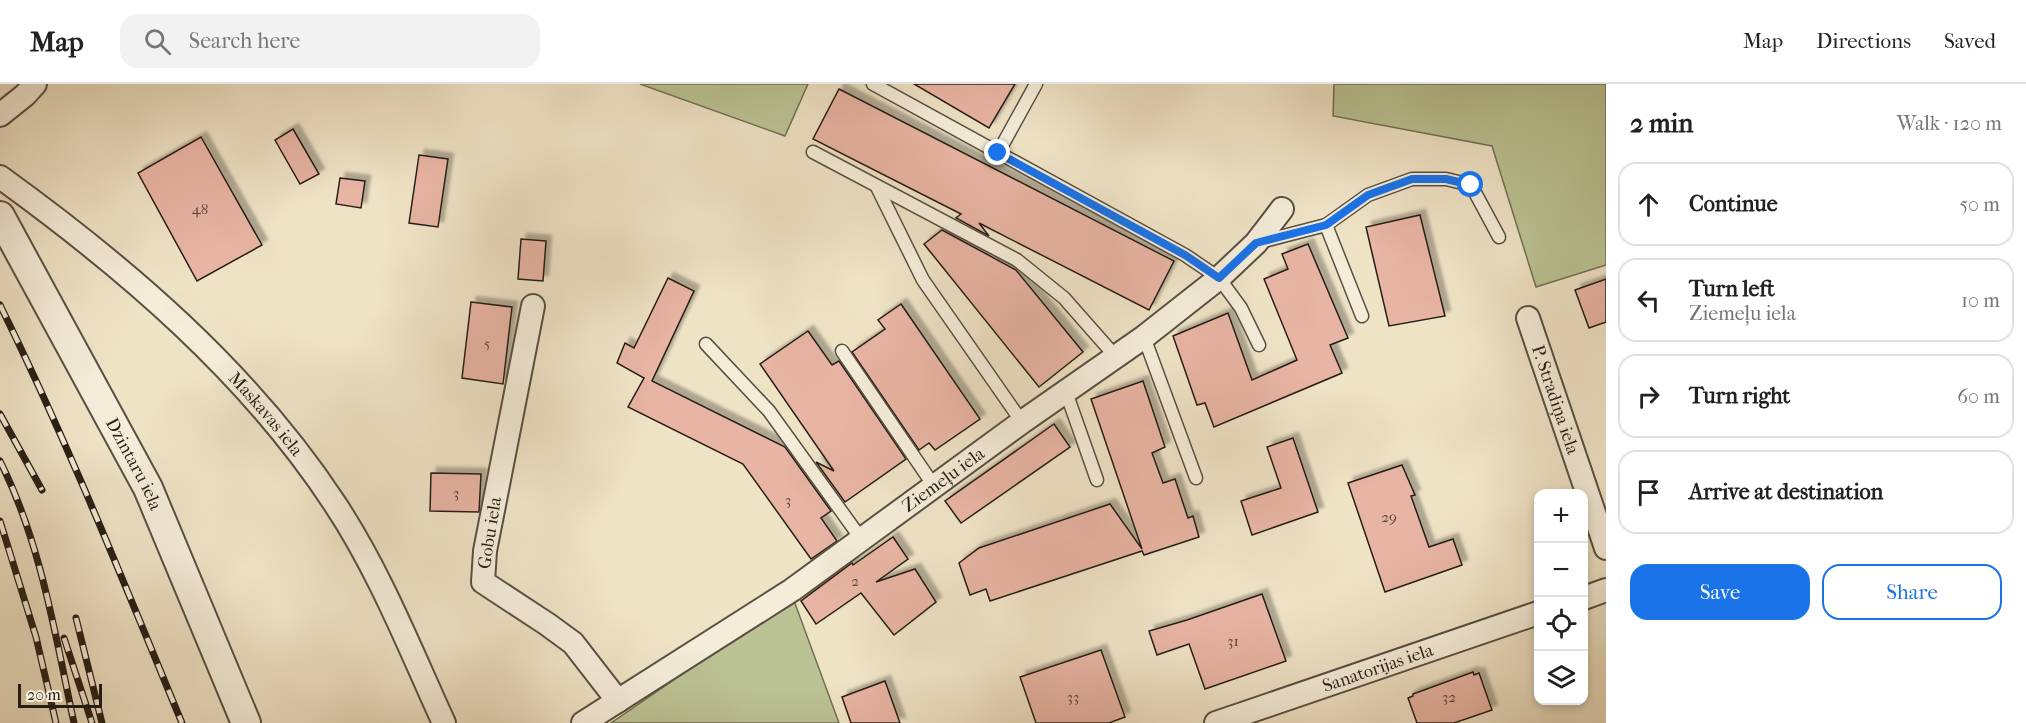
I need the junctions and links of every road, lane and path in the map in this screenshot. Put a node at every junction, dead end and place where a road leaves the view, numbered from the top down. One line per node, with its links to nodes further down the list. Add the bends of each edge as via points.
1 (35, 84): 4 (street)
2 (873, 84): 6 (lane)
3 (1036, 84): 6 (lane)
4 (0, 115)
5 (813, 152): 8 (lane)
6 (998, 153): 14 (lane, via 1185,255)
7 (0, 177): 35 (street, Maskavas iela, via 115,264 179,321 289,441 347,523 384,592)
8 (879, 189): 22 (lane, via 1017,260 1064,298); 24 (lane, via 923,280)
9 (1282, 209): 13 (street, Ziemeļu iela)
10 (0, 216): 34 (street, Dzintaru iela, via 148,488)
11 (1326, 225): 12 (lane, via 1368,195 1412,179 1446,179 1471,185); 13 (lane); 16 (lane)
12 (1498, 237)
13 (1256, 243): 14 (street, Ziemeļu iela)
14 (1219, 278): 18 (street, Ziemeļu iela); 20 (lane, via 1241,308)
15 (533, 306): 33 (street, Gobu iela, via 485,551 483,582 573,643)
16 (1362, 316)
17 (1528, 318): 29 (street, P. Stradiņa iela)
18 (1144, 337): 22 (street, Ziemeļu iela); 25 (lane)
19 (706, 344): 28 (lane, via 769,411)
20 (1259, 345)
21 (842, 351): 27 (lane)
22 (1116, 357): 23 (street, Ziemeļu iela)
23 (1066, 392): 24 (street, Ziemeļu iela); 26 (lane)
24 (1022, 422): 27 (street, Ziemeļu iela)
25 (1196, 478)
26 (1097, 480)
27 (934, 486): 28 (street, Ziemeļu iela)
28 (862, 540): 33 (street, Ziemeļu iela, via 792,590)
29 (1606, 548)
30 (1606, 590): 31 (street)
31 (1587, 597)
32 (1534, 615): 37 (street, Sanatorijas iela)
33 (618, 701): 36 (street, Ziemeļu iela)
34 (246, 723)
35 (444, 723)
36 (583, 723)
37 (1216, 723)

